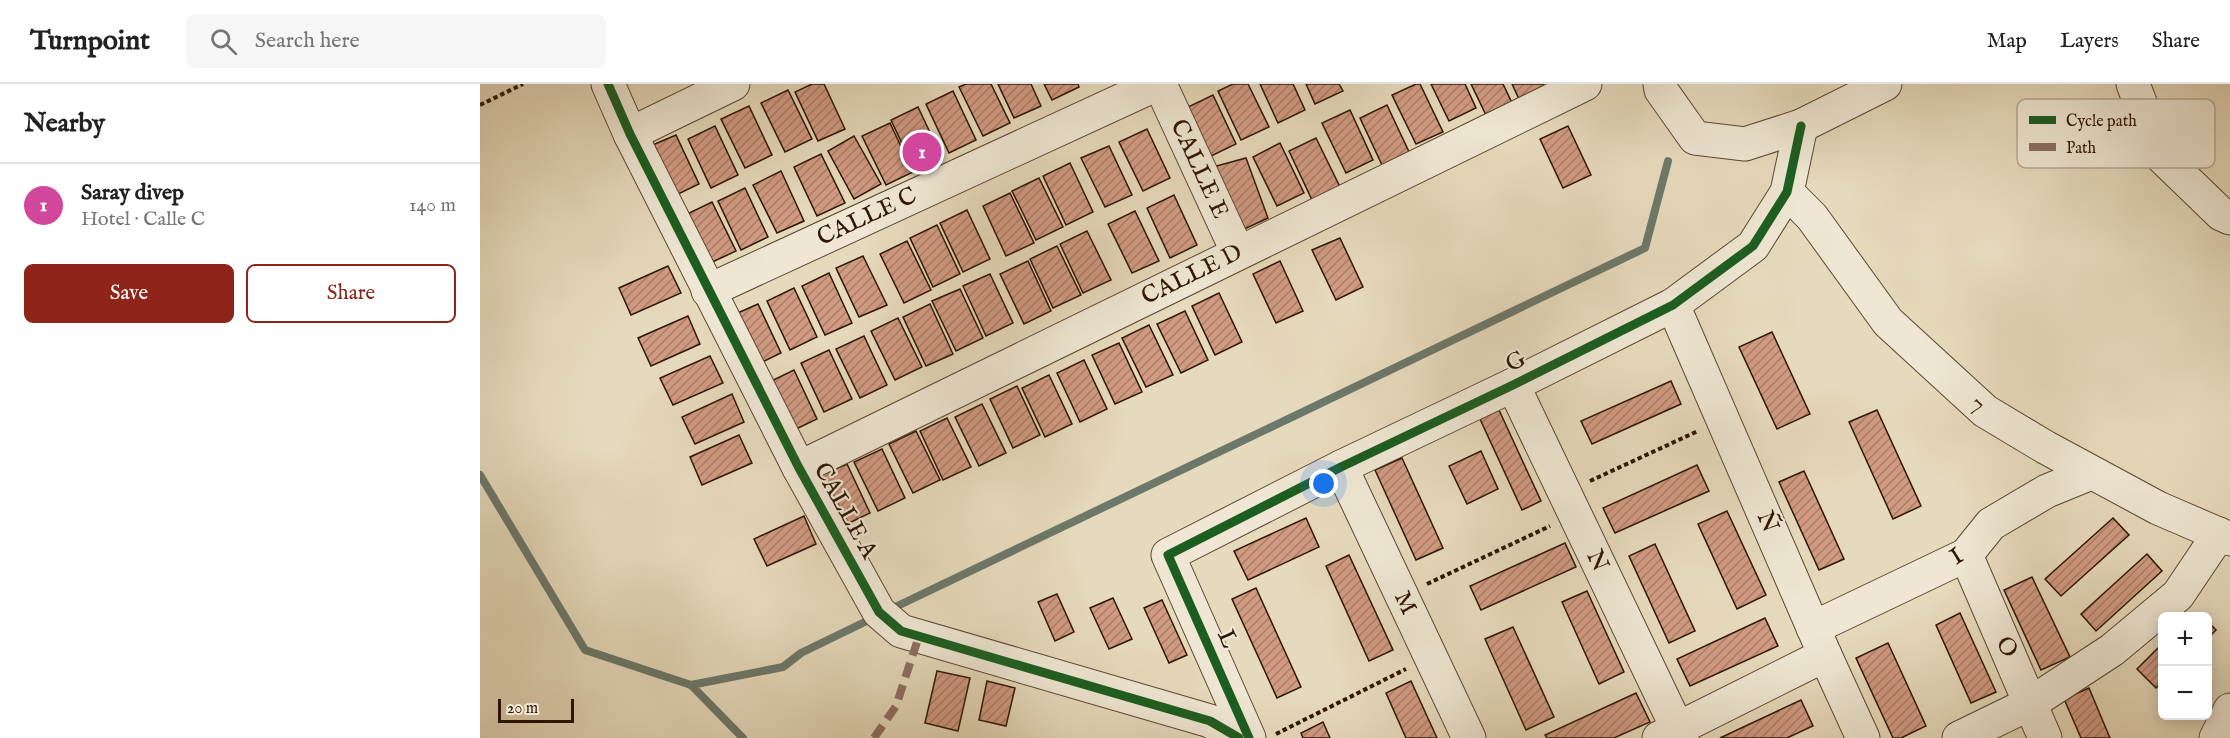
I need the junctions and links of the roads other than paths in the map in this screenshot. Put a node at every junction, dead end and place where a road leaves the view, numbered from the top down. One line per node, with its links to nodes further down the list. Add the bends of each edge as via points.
1 (608, 84): 10 (street, CALLE A)
2 (733, 84): 10 (street)
3 (1158, 84): 14 (street, CALLE E); 15 (street, CALLE C)
4 (1585, 84): 14 (street, CALLE D)
5 (1660, 84): 9 (street, via 1695,138 1745,144)
6 (1885, 84): 9 (street)
7 (2133, 84): 8 (street)
8 (2139, 99)
9 (1801, 126): 12 (street, G)
10 (630, 134): 15 (street, CALLE A)
11 (2173, 168): 13 (street)
12 (1787, 192): 16 (street, G, via 1753,246); 20 (street, 7, via 1812,217 1888,322 1928,360 1985,411)
13 (2230, 218)
14 (1238, 253): 19 (street, CALLE D)
15 (708, 291): 19 (street, CALLE A)
16 (1673, 305): 17 (street, G); 24 (street, Ñ)
17 (1513, 385): 18 (street, G); 27 (street, N)
18 (1341, 467): 22 (street, G); 30 (street, M)
19 (799, 468): 28 (street, CALLE A, via 883,616 901,631 1210,721)
20 (2091, 473): 21 (street, 7); 23 (street, I, via 2047,491 1991,524)
21 (2224, 536): 25 (street, via 2178,595 2112,650)
22 (1168, 555): 29 (street, L)
23 (1966, 555): 24 (street, I); 25 (street, O)
24 (1819, 642): 27 (street, I); 31 (street, Ñ)
25 (2031, 703): 32 (street); 33 (street, O)
26 (2230, 710): 34 (street)
27 (1673, 735)
28 (1239, 738)
29 (1249, 738)
30 (1469, 738)
31 (1863, 738)
32 (1959, 738)
33 (2045, 738)
34 (2216, 738)

